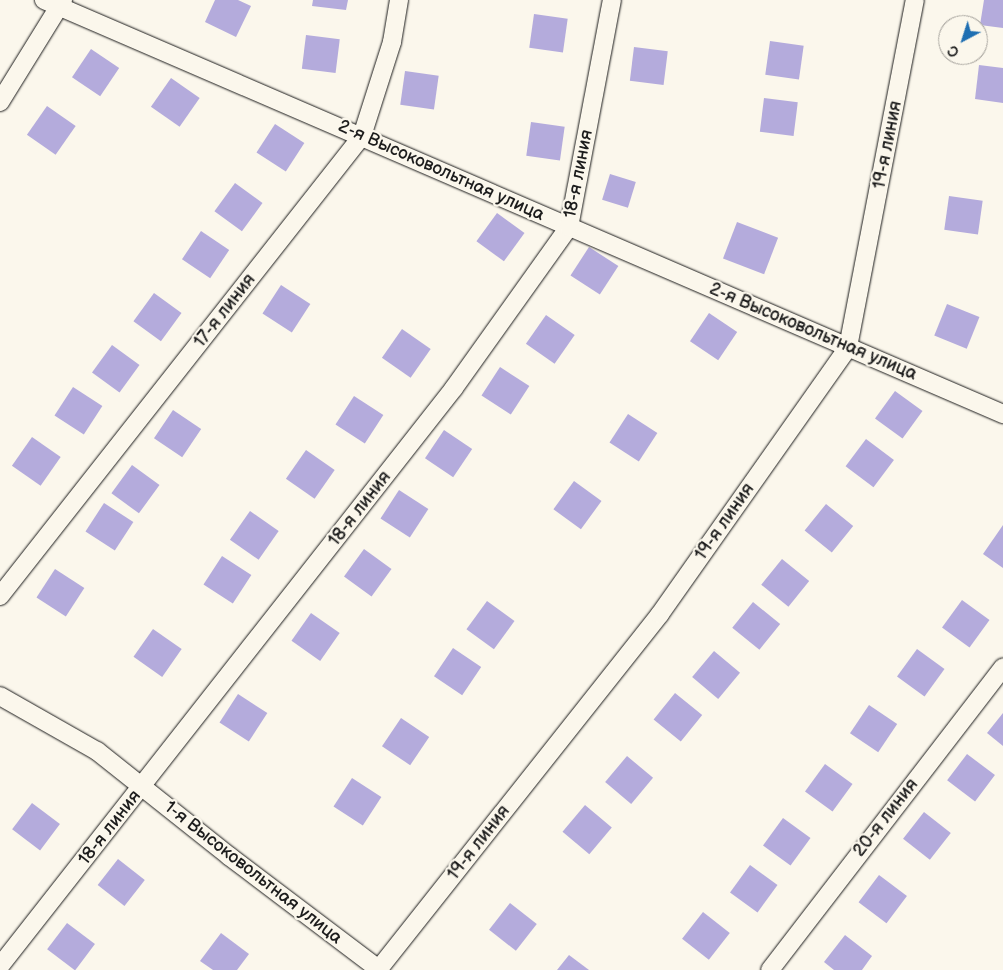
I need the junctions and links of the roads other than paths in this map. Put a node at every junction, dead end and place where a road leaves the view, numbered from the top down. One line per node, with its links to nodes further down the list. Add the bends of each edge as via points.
1 (44, 0): 5 (street, 2-я Высоковольтная улица)
2 (399, 0): 7 (street, 17-я линия, via 392,42)
3 (612, 0): 8 (street, 18-я линия)
4 (915, 0): 9 (street, 19-я линия)
5 (62, 3): 6 (street); 7 (street, 2-я Высоковольтная улица)
6 (0, 102)
7 (362, 136): 8 (street, 2-я Высоковольтная улица); 11 (street, 17-я линия)
8 (569, 227): 9 (street, 2-я Высоковольтная улица); 14 (street, 18-я линия, via 454,388)
9 (848, 348): 10 (street, 2-я Высоковольтная улица); 16 (street, 19-я линия, via 660,614)
10 (1003, 414)
11 (0, 596)
12 (1003, 667): 17 (street, 20-я линия)
13 (0, 696): 14 (street, 1-я Высоковольтная улица, via 97,751)
14 (142, 787): 15 (street, 18-я линия); 16 (street, 1-я Высоковольтная улица)
15 (0, 966)
16 (379, 970)
17 (770, 970)

